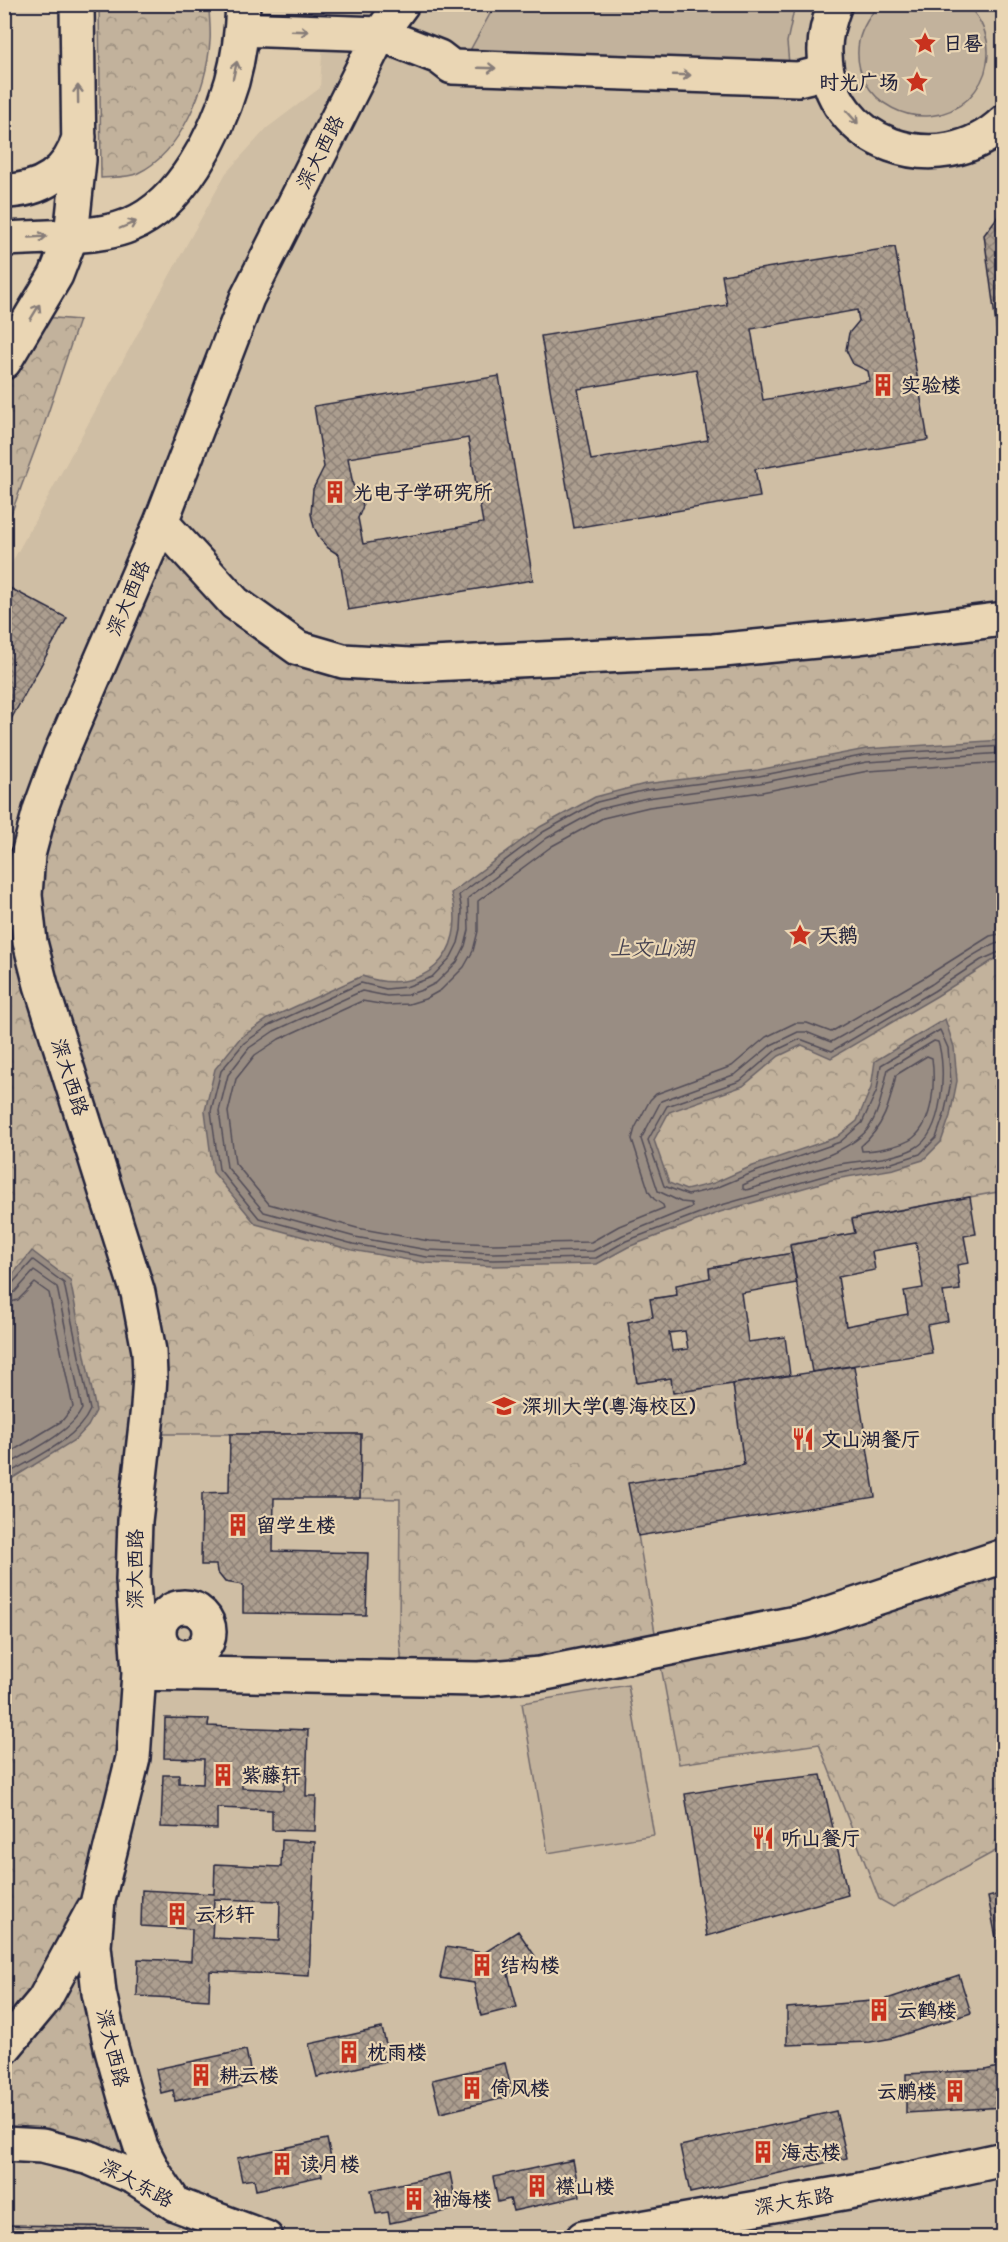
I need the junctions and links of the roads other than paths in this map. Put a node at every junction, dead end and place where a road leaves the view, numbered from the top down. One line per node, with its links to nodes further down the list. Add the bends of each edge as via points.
1 (77, 4): 8 (street, one-way to 1)
2 (835, 4): 6 (street, via 827,25)
3 (402, 5): 5 (street, 深大西路)
4 (242, 16): 5 (street, one-way to 5); 10 (street, one-way to 4, via 132,225 175,192 199,156 232,83)
5 (380, 34): 6 (street, one-way to 6, via 439,57 452,67 798,79); 13 (street, 深大西路, via 246,298)
6 (827, 72): 7 (street, one-way to 7, via 834,92 862,129 883,143 904,150 949,152 972,144)
7 (1004, 122)
8 (80, 133): 9 (street, via 70,158 50,179 33,188); 10 (street)
9 (4, 191)
10 (71, 236): 11 (street, one-way to 10); 12 (street, one-way to 10, via 56,275)
11 (4, 239)
12 (4, 362)
13 (161, 522): 14 (street, via 235,603 298,648 343,661 410,666 712,651); 16 (street, 深大西路, via 60,755 28,855 25,895 30,942 41,985 138,1293 149,1351 133,1580)
14 (1004, 620)
15 (1004, 1556): 16 (street, via 806,1621 540,1674 479,1679)
16 (139, 1673): 17 (street, 深大西路, via 134,1758)
17 (98, 1900): 18 (street, via 45,2000); 21 (street, 深大西路, via 94,1946 111,2047 141,2147)
18 (4, 2048)
19 (4, 2144): 21 (street, 深大东路, via 42,2146 90,2158 134,2177)
20 (1004, 2159): 23 (street, 深大东路, via 860,2190)
21 (175, 2204): 22 (street, 深大东路)
22 (266, 2238)
23 (583, 2238)

